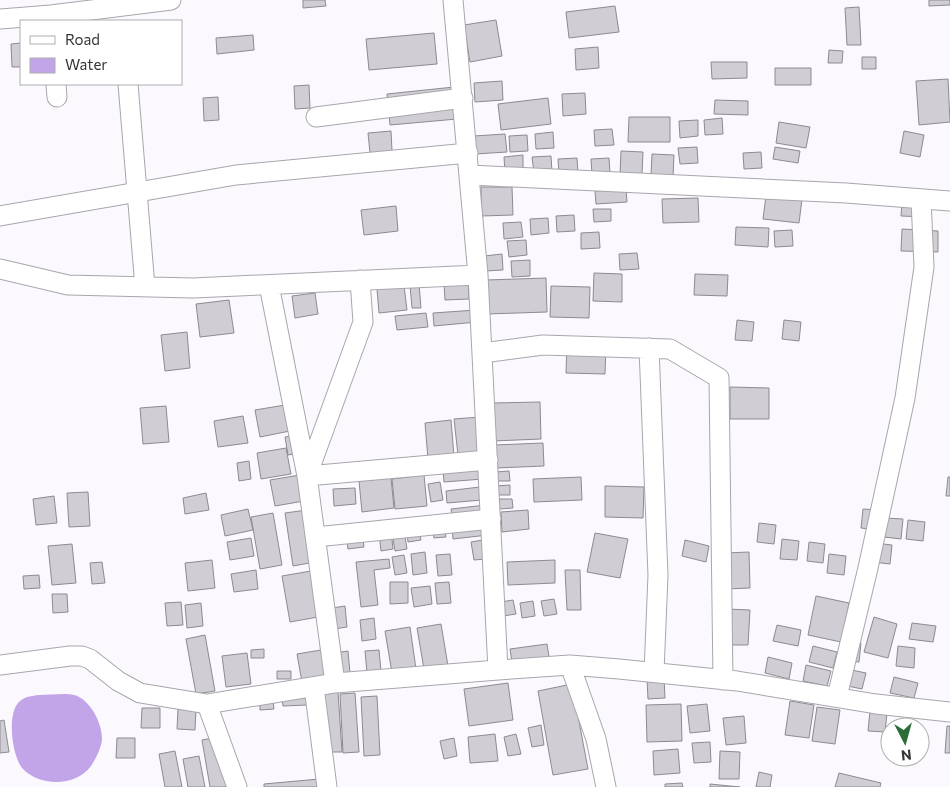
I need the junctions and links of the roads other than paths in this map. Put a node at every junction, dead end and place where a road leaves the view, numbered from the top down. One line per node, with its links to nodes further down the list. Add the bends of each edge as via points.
1 (172, 0): 3 (street)
2 (453, 0): 7 (street)
3 (122, 14): 4 (street)
4 (51, 18): 5 (street)
5 (0, 19)
6 (128, 85): 11 (street)
7 (463, 98): 8 (street); 9 (street)
8 (316, 117)
9 (468, 153): 10 (street); 11 (street, via 236,175)
10 (470, 175): 12 (street); 16 (street)
11 (137, 192): 14 (street); 19 (street)
12 (921, 198): 13 (street); 33 (street, via 924,268 905,398)
13 (950, 201)
14 (0, 216)
15 (0, 269): 19 (street, via 68,285)
16 (478, 275): 17 (street); 21 (street)
17 (360, 280): 18 (street); 23 (street, via 363,322)
18 (269, 285): 19 (street); 23 (street)
19 (145, 287)
20 (650, 348): 21 (street, via 543,345); 29 (street, via 658,575); 30 (street, via 670,349 719,378)
21 (482, 353): 22 (street)
22 (488, 460): 23 (street); 24 (street)
23 (308, 476): 25 (street)
24 (491, 520): 25 (street); 28 (street)
25 (316, 537): 31 (street)
26 (0, 665): 34 (street, via 82,656 140,693)
27 (570, 666): 28 (street); 29 (street); 38 (street, via 596,739)
28 (498, 670): 31 (street)
29 (654, 672): 30 (street)
30 (723, 680): 33 (street)
31 (335, 683): 32 (street)
32 (314, 687): 34 (street); 37 (street)
33 (837, 697): 35 (street)
34 (207, 704): 36 (street)
35 (950, 712)
36 (237, 787)
37 (327, 787)
38 (606, 787)

